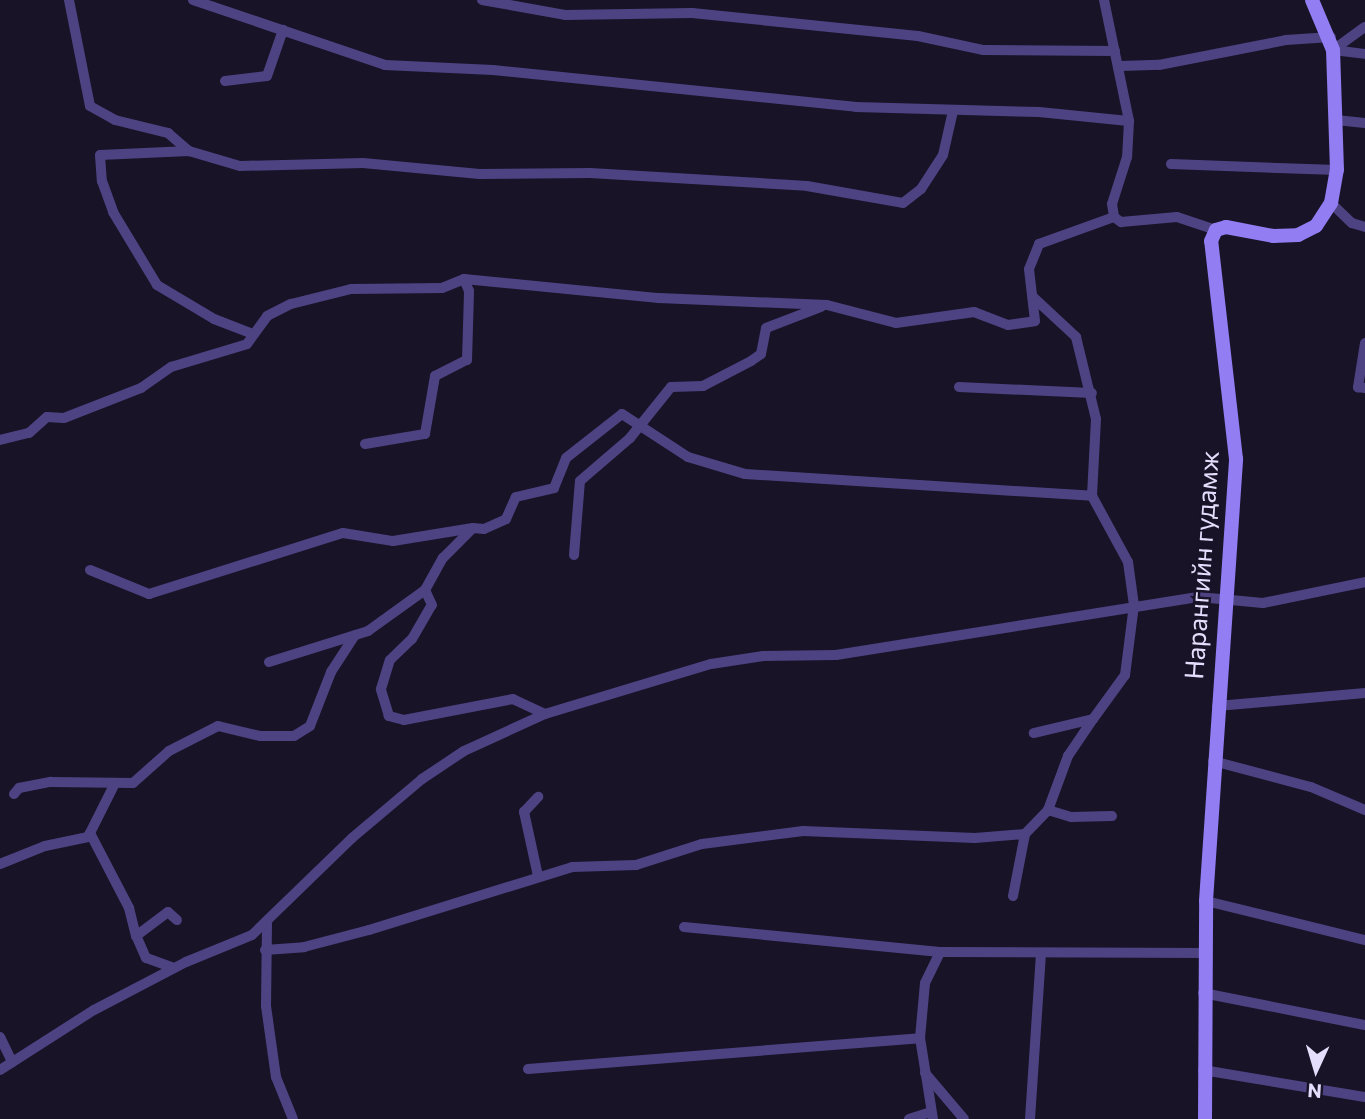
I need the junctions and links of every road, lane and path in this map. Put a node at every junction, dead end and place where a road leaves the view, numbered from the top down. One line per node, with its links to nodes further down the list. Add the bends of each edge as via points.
1 (69, 0): 17 (street, via 90,106 115,120 168,132)
2 (193, 0): 7 (street)
3 (482, 0): 9 (street, via 565,15 719,16 918,36 983,50)
4 (1104, 0): 9 (street)
5 (1312, 0): 8 (main road)
6 (1365, 27): 8 (street)
7 (283, 30): 12 (street, via 267,76); 13 (street, via 385,65 493,70 856,107)
8 (1332, 43): 10 (street); 11 (street, via 1286,40 1159,65); 14 (main road)
9 (1115, 51): 11 (street)
10 (1365, 54)
11 (1121, 65): 15 (street)
12 (225, 81)
13 (953, 111): 15 (street); 17 (street, via 943,155 921,190 903,203 807,186 590,173 479,174 363,163 240,166)
14 (1336, 120): 16 (street); 19 (main road)
15 (1129, 121): 21 (street, via 1127,157 1112,204)
16 (1365, 123)
17 (189, 151): 27 (street, via 100,155 102,181 113,212 157,285 214,319)
18 (1171, 164): 19 (street)
19 (1337, 170): 20 (main road)
20 (1331, 203): 22 (street, via 1352,223); 23 (main road, via 1316,226 1298,235 1273,236 1241,228)
21 (1114, 216): 23 (street, via 1121,222 1177,216); 25 (street, via 1039,244 1029,269)
22 (1365, 227)
23 (1216, 230): 41 (main road, Нарангийн гудамж, via 1210,258 1236,459)
24 (464, 279): 26 (street, via 659,298); 27 (street, via 442,288 351,289 292,304 267,316); 34 (street, via 469,291 467,360 435,376 425,434)
25 (1033, 297): 26 (street, via 1035,321 1008,325 974,312 896,323); 31 (street, via 1076,337)
26 (827, 305): 32 (street, via 766,328 761,354 703,386 671,387)
27 (253, 334): 33 (street, via 247,344 171,367 141,388 64,418 47,417 29,433)
28 (1365, 343): 30 (street, via 1358,387)
29 (959, 387): 31 (street)
30 (1365, 388)
31 (1091, 393): 35 (street, via 1097,453)
32 (642, 423): 35 (street, via 688,457 746,474); 36 (street, via 622,414 566,458 554,488 516,497 506,519 484,529); 37 (street, via 580,481)
33 (0, 440)
34 (365, 444)
35 (1092, 496): 42 (street, via 1128,562)
36 (473, 528): 38 (street, via 393,541 343,533 149,594); 40 (street, via 443,558)
37 (574, 555)
38 (90, 570)
39 (1365, 582): 41 (street, via 1263,603)
40 (425, 590): 43 (street); 47 (street, via 432,606 412,639 390,660 381,689 389,716 404,720 513,699)
41 (1224, 601): 42 (street, via 1199,597); 46 (main road, Нарангийн гудамж)
42 (1134, 605): 47 (street, via 836,655 763,656 711,664); 48 (street, via 1125,675)
43 (355, 635): 44 (street); 51 (street, via 331,672 310,726 294,736 260,736 218,726 169,751 133,783)
44 (269, 662)
45 (1365, 694): 46 (street)
46 (1217, 706): 50 (main road, Нарангийн гудамж)
47 (545, 714): 64 (street, via 464,751 422,779 352,838)
48 (1093, 719): 49 (street); 54 (street, via 1068,756)
49 (1034, 733)
50 (1213, 761): 55 (street, via 1311,787); 62 (main road, Нарангийн гудамж)
51 (114, 785): 52 (street, via 51,782 19,788); 57 (street)
52 (14, 794)
53 (538, 797): 60 (street, via 524,812)
54 (1048, 810): 56 (street, via 1071,817); 58 (street)
55 (1365, 810)
56 (1112, 816)
57 (90, 833): 59 (street); 66 (street, via 129,908)
58 (1025, 834): 60 (street, via 975,838 803,831 702,844 636,866 572,866); 61 (street)
59 (0, 864)
60 (538, 876): 68 (street, via 369,930 304,947)
61 (1013, 896)
62 (1206, 901): 67 (street); 70 (main road, Нарангийн гудамж)
63 (177, 920): 66 (street, via 168,912)
64 (267, 925): 68 (street); 72 (street)
65 (684, 927): 69 (street)
66 (136, 936): 72 (street, via 146,958)
67 (1365, 940)
68 (265, 950): 84 (street, via 266,1006 276,1077)
69 (940, 953): 71 (street); 76 (street, via 925,983)
70 (1205, 953): 71 (street); 73 (main road, Нарангийн гудамж)
71 (1041, 954): 87 (street)
72 (174, 968): 77 (street, via 94,1010)
73 (1203, 993): 74 (street); 80 (main road, Нарангийн гудамж)
74 (1365, 1025)
75 (0, 1037): 77 (street)
76 (920, 1038): 78 (street); 81 (street)
77 (12, 1062): 79 (street)
78 (528, 1069)
79 (0, 1070)
80 (1203, 1070): 82 (street); 88 (main road, Нарангийн гудамж)
81 (925, 1073): 83 (street); 86 (street)
82 (1365, 1097)
83 (932, 1115): 85 (street)
84 (293, 1119)
85 (909, 1119)
86 (964, 1119)
87 (1030, 1119)
88 (1205, 1119)

